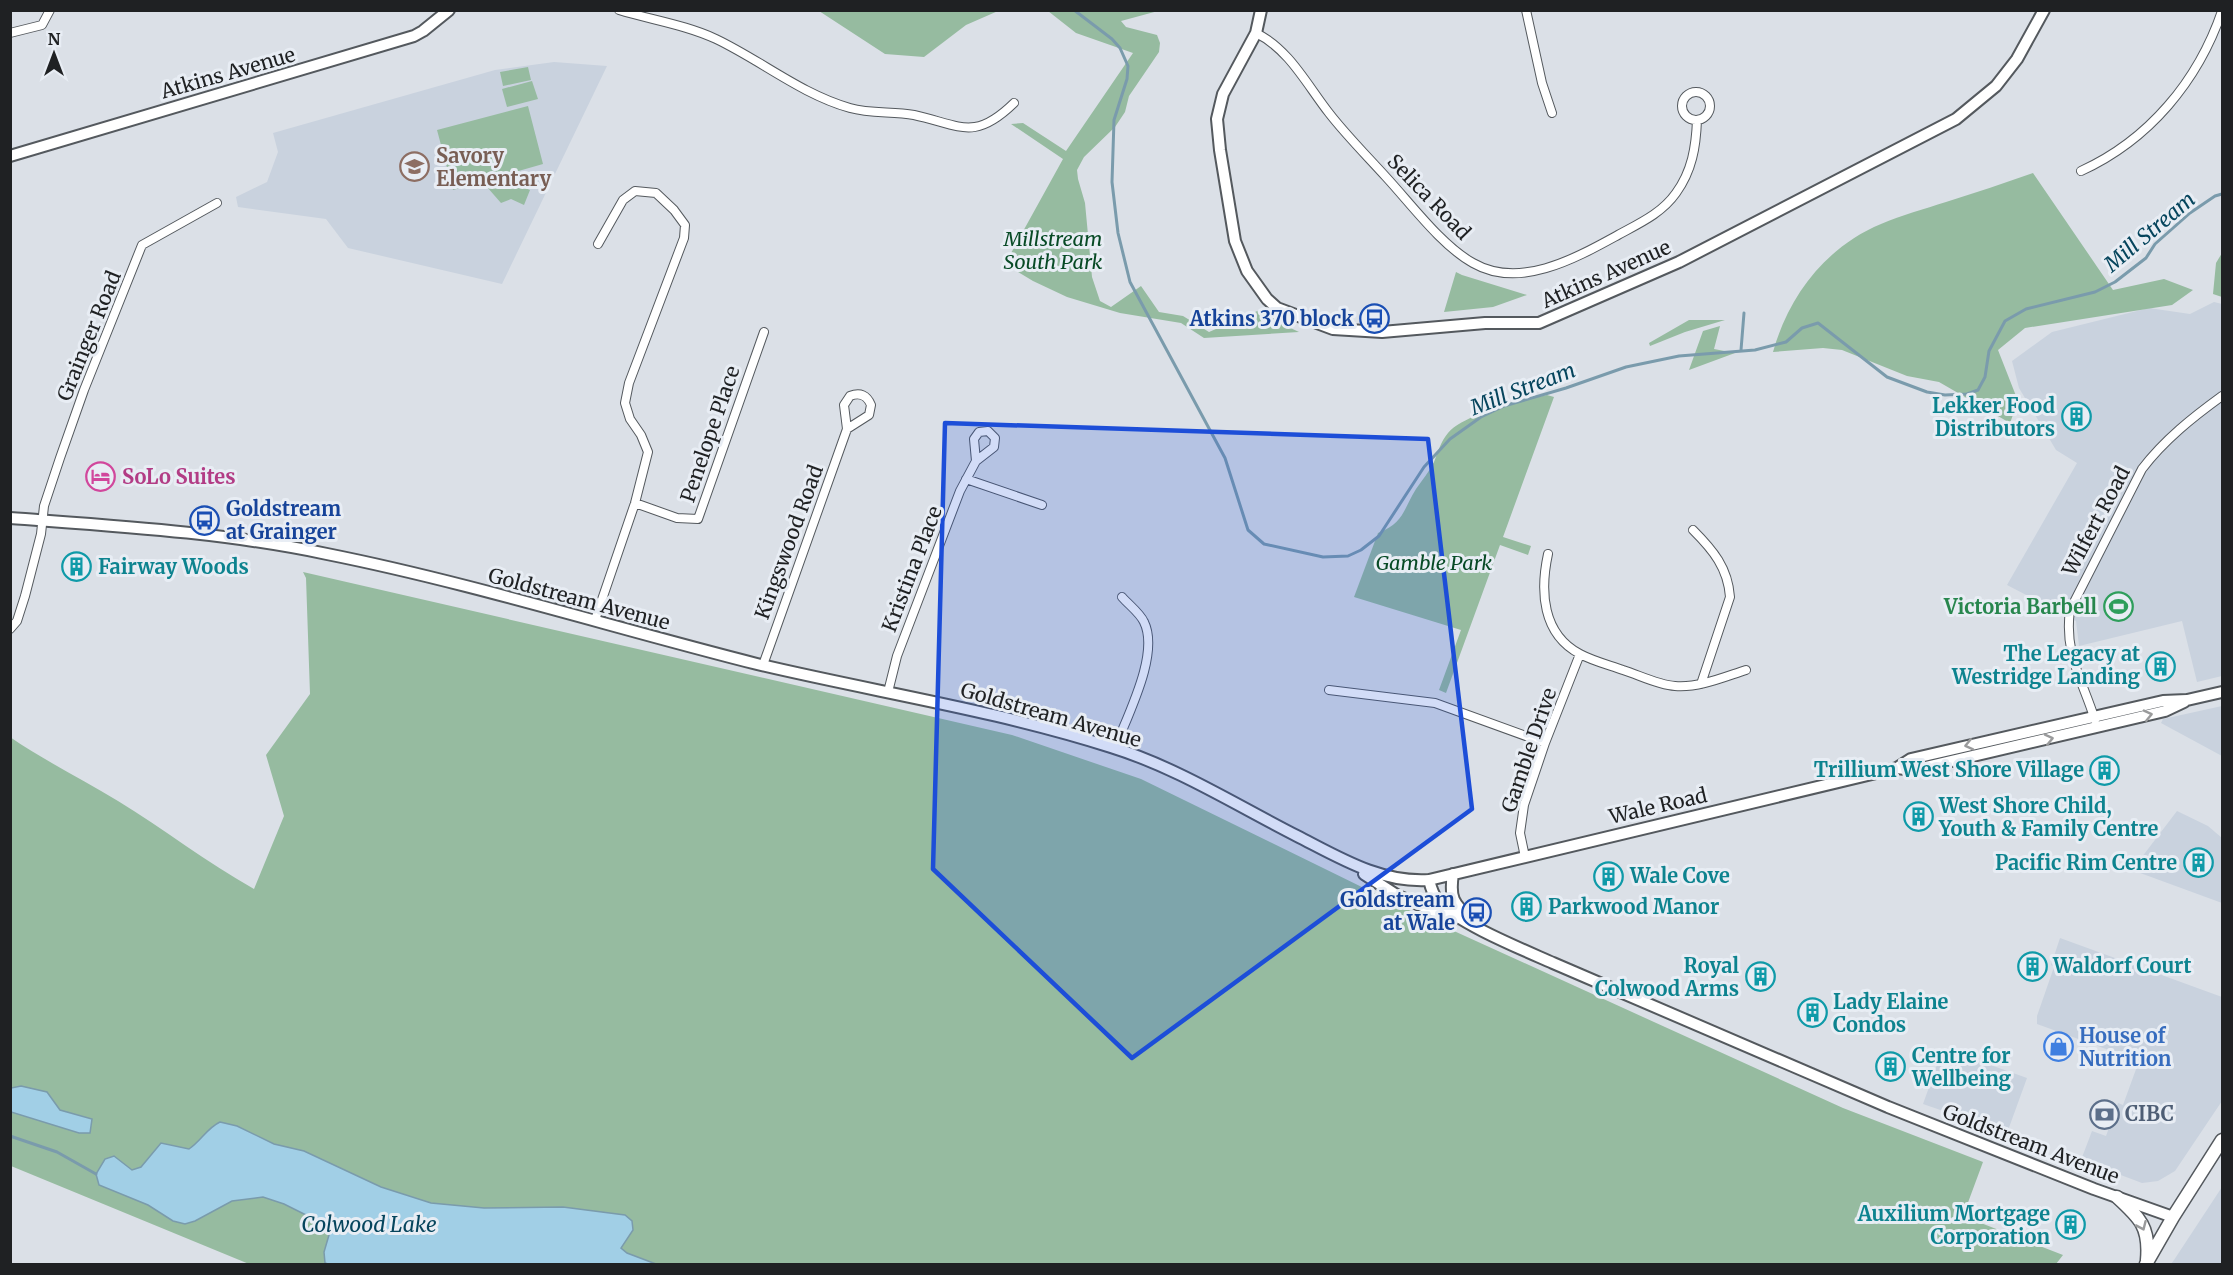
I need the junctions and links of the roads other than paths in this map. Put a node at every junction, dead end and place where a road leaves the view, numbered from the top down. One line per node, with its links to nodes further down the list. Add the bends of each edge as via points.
1 (50, 10): 8 (street, via 42,25)
2 (449, 10): 13 (main road, Atkins Avenue, via 423,31 405,39)
3 (620, 10): 10 (street, via 699,32 784,80 834,103 866,112 910,114 962,128 981,127)
4 (1261, 10): 9 (main road, Atkins Avenue)
5 (1526, 10): 11 (street)
6 (2044, 10): 9 (main road, Atkins Avenue, via 2017,59 1996,86 1956,119 1678,262 1539,323 1485,323 1382,332 1333,330 1277,308 1257,286 1240,256 1218,119 1224,94)
7 (2223, 11): 14 (street, via 2203,57 2172,102 2105,160)
8 (10, 33)
9 (1256, 33): 12 (street, Selica Road, via 1277,47 1298,70 1330,114 1453,249 1484,269 1503,273 1545,269 1579,256 1656,214 1687,177 1695,152)
10 (1014, 103)
11 (1552, 113)
12 (1697, 120)
13 (10, 156)
14 (2081, 171)
15 (217, 203): 25 (street, Grainger Road, via 142,245 84,390)
16 (598, 244): 22 (street, via 623,200 635,191 656,193 685,225 684,238 625,403 648,452)
17 (764, 332): 22 (street, Penelope Place, via 698,519 677,518)
18 (2223, 396): 38 (street, Wilfert Road, via 2175,433 2142,469 2075,597 2068,626 2070,652)
19 (847, 429): 19 (street, Kingswood Road, via 869,415 871,405 865,396 855,394 846,400); 32 (street, Kingswood Road)
20 (976, 462): 21 (street, Kristina Place)
21 (966, 479): 23 (street); 36 (street, Kristina Place, via 897,656)
22 (635, 503): 29 (street)
23 (1042, 505)
24 (10, 518): 25 (main road, Goldstream Avenue)
25 (42, 520): 29 (main road, Goldstream Avenue, via 304,549); 30 (street, Grainger Road, via 26,596)
26 (1693, 530): 34 (street, via 1723,566 1730,597)
27 (1548, 554): 31 (street, via 1543,592 1549,621 1565,644)
28 (1122, 597): 40 (street, via 1144,620 1148,634 1144,672)
29 (595, 620): 32 (main road, Goldstream Avenue)
30 (10, 629)
31 (1580, 654): 34 (street, via 1664,684); 39 (street, Gamble Drive)
32 (763, 665): 36 (main road, Goldstream Avenue)
33 (1746, 670): 34 (street)
34 (1701, 684)
35 (1329, 690): 39 (street, via 1435,703)
36 (888, 692): 40 (main road, Goldstream Avenue, via 1002,716)
37 (2223, 692): 38 (main road, Wale Road, via 2187,700 2165,711)
38 (2096, 722): 41 (main road, Wale Road, via 1999,744 1913,770 1897,768)
39 (1545, 744): 41 (street, Gamble Drive, via 1521,820)
40 (1115, 748): 42 (main road, Goldstream Avenue, via 1202,786)
41 (1525, 857): 43 (main road, Wale Road)
42 (1344, 860): 44 (main road, Goldstream Avenue, via 1398,880); 45 (main road, via 1398,896)
43 (1453, 874): 44 (main road, Wale Road); 45 (main road, via 1454,902)
44 (1429, 880): 45 (main road, Goldstream Avenue, via 1439,902)
45 (1477, 927): 47 (main road, Goldstream Avenue, via 1849,1091)
46 (2223, 1140): 48 (main road)
47 (2117, 1197): 48 (main road, Goldstream Avenue); 49 (main road, one-way to 49, via 2139,1217 2145,1229)
48 (2173, 1217): 49 (main road)
49 (2147, 1264)

